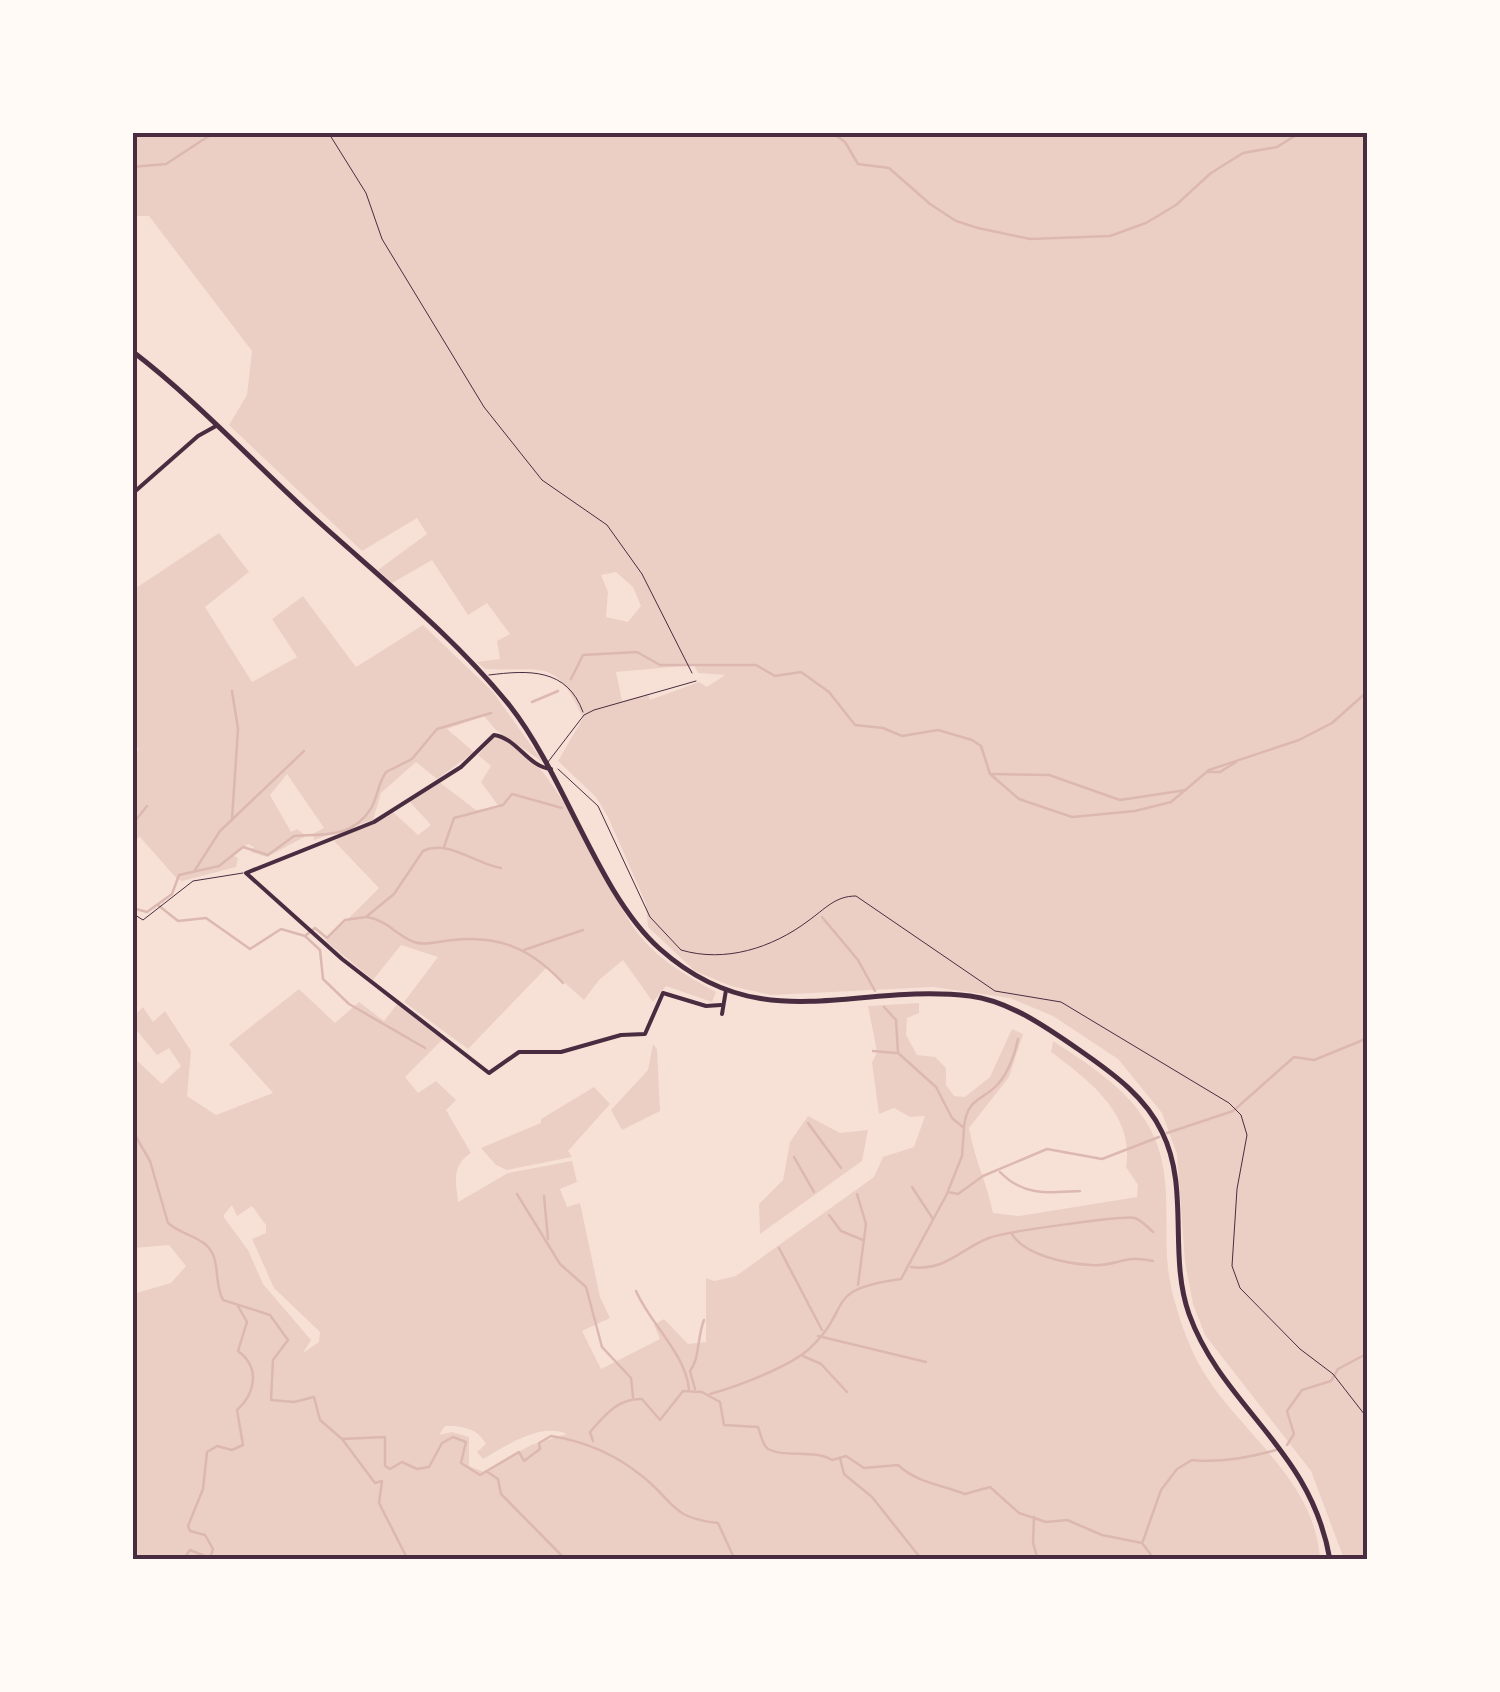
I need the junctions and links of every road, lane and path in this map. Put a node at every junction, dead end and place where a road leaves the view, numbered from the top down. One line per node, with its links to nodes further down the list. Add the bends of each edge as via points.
1 (328, 132): 6 (path, via 366,192 382,238 484,407 542,480 607,525 642,574)
2 (132, 351): 3 (main road)
3 (216, 426): 4 (street); 5 (main road)
4 (132, 494)
5 (483, 676): 7 (lane, via 547,673 572,689); 8 (main road)
6 (696, 681): 7 (lane)
7 (584, 715): 8 (lane)
8 (551, 764): 9 (street, via 543,768 494,735 461,767 374,822); 11 (main road, via 642,930 684,968); 14 (path, via 598,806 650,917 681,950 738,954 797,929 836,899 856,896 996,991 1062,1002 1229,1103 1247,1135 1237,1189 1234,1273 1240,1288 1333,1374)
9 (246, 873): 10 (lane, via 193,881 143,920); 12 (street, via 342,959 489,1073 519,1052 561,1052 645,1034 663,993)
10 (132, 913)
11 (726, 990): 12 (street); 15 (main road, via 776,1002 986,1000 1043,1026 1129,1088 1156,1120 1171,1153 1188,1311 1206,1347 1310,1490)
12 (721, 1005): 13 (street)
13 (722, 1014)
14 (1368, 1419)
15 (1330, 1560)

